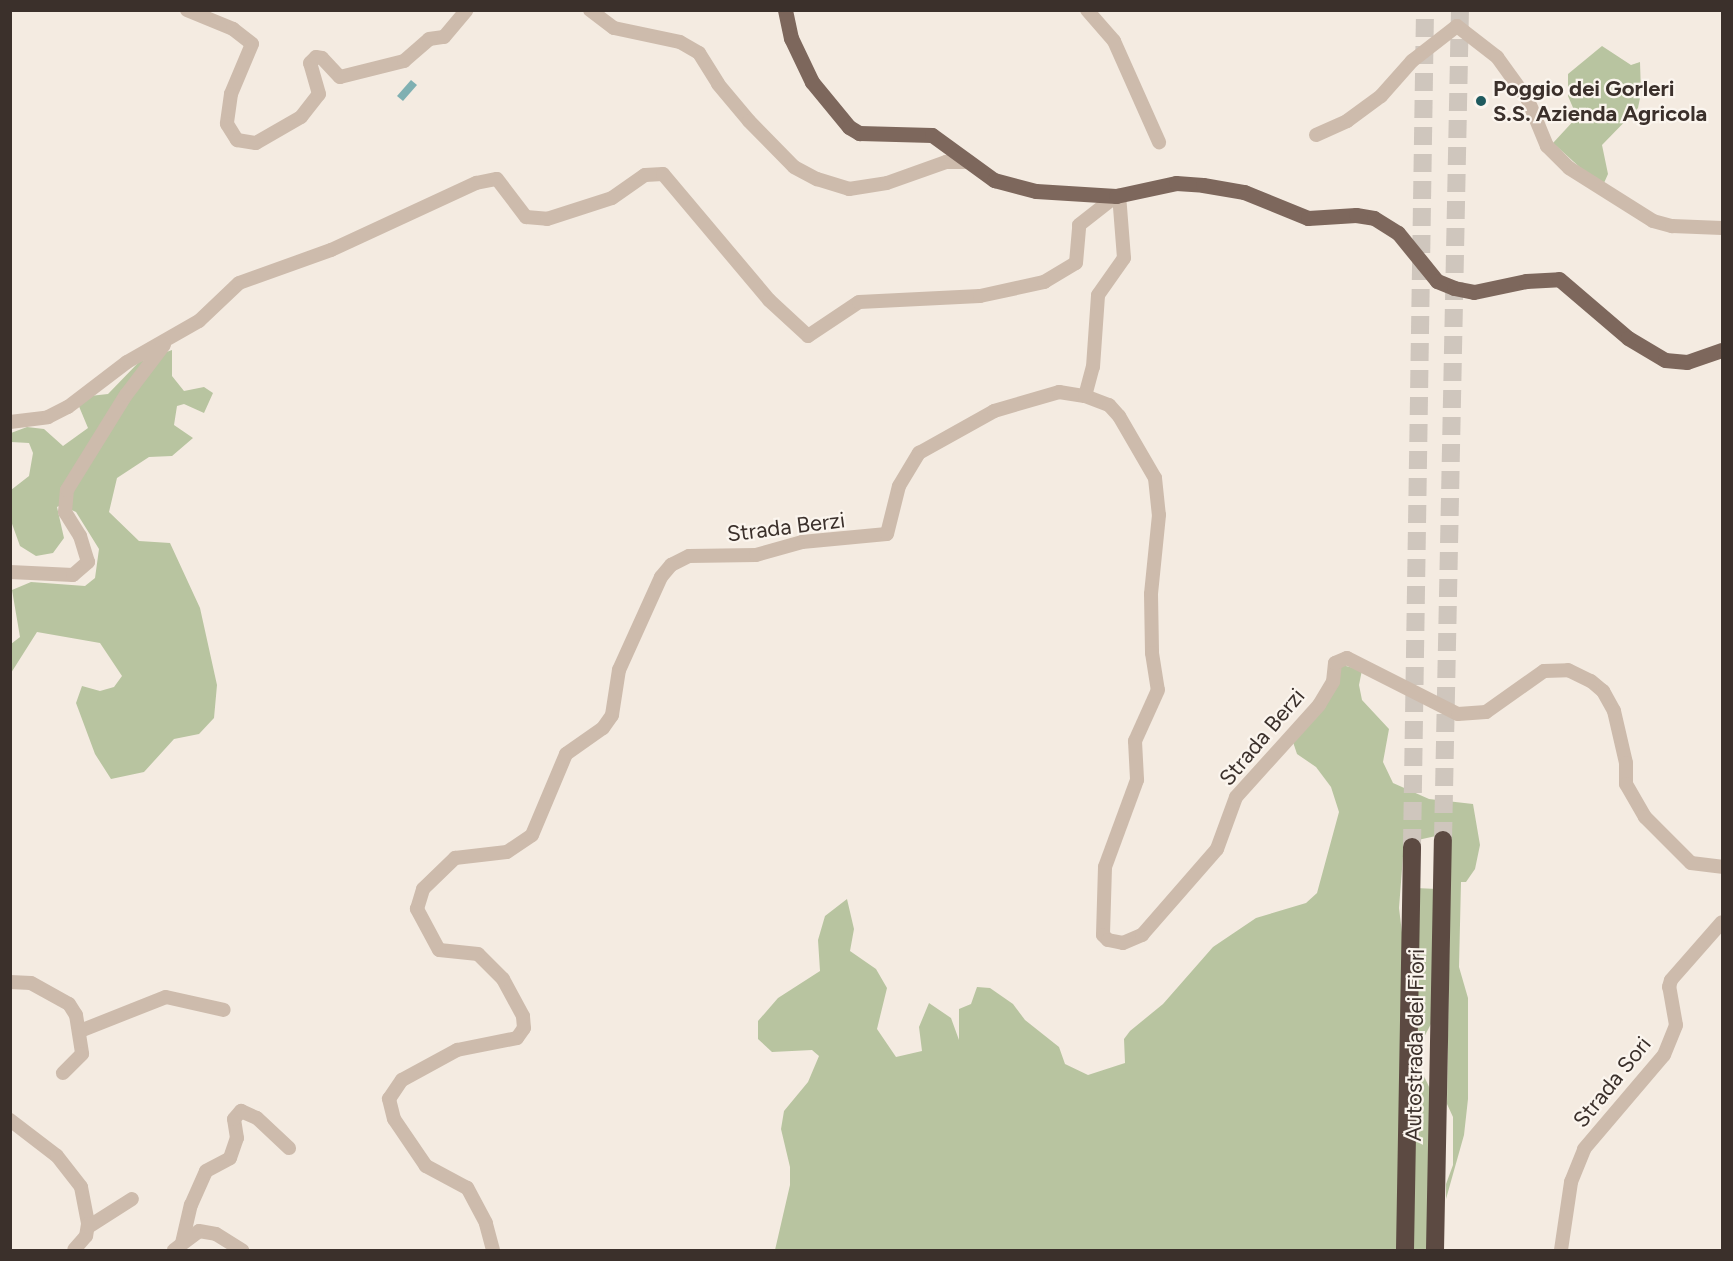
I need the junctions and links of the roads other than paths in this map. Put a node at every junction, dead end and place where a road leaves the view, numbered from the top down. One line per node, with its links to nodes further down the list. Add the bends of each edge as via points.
1 (187, 10): 2 (street, via 233,28 252,44 231,94 227,124 237,140 256,143 301,117 319,94 310,63 316,57 322,58 340,77 404,61 429,39 444,37)
2 (467, 10)
3 (590, 10): 8 (street, via 614,28 680,42 699,53 718,84 749,121 794,167 817,179 849,189 886,183 946,162)
4 (785, 10): 8 (main road, via 801,62 825,100 849,127 880,136 932,135)
5 (1087, 10): 7 (street, via 1114,41)
6 (1317, 135): 10 (street, via 1347,121 1381,96 1412,61 1456,26 1497,57 1528,100 1547,146 1569,168 1653,221 1672,226)
7 (1159, 142)
8 (969, 162): 9 (main road, via 1009,186 1060,194)
9 (1118, 195): 11 (street, via 1079,225 1076,263 1044,282 980,296 859,302 808,336 762,292 663,174 645,175 612,198 547,219 526,217 497,179 476,183 331,250 239,283 199,321); 12 (main road, via 1176,183 1203,185 1244,192 1308,218 1374,218 1398,233 1437,281 1455,288 1474,292 1559,279 1628,338 1665,360 1687,362); 13 (street, via 1124,258 1098,295 1093,367)
10 (1722, 228)
11 (168, 340): 14 (street, via 127,362 68,407 48,417); 15 (street, via 126,395 67,490 65,512 80,536 88,562 73,575)
12 (1722, 350)
13 (1085, 396): 18 (street, Strada Berzi, via 1108,405 1119,416 1155,478 1160,516 1151,594 1152,652 1158,690 1135,741 1137,780 1106,867 1104,935 1108,940 1123,943 1142,935 1217,849 1236,797 1319,705 1333,682 1335,663 1347,658 1458,714 1486,712 1544,671 1568,670 1591,681 1603,691 1614,711 1626,763 1626,784 1645,817 1690,863); 31 (street, Strada Berzi, via 1059,392 994,411 919,453 899,486 887,534 802,542 756,555 689,556 665,570 619,670 612,715 603,728 561,760 543,815 532,835 507,852 454,858 419,896 417,909 439,950 472,951 503,979 525,1022 522,1033 513,1040 457,1050 394,1088 389,1105 426,1166 467,1188 486,1223)
14 (10, 422)
15 (10, 572)
16 (1443, 840): 33 (highway, Autostrada dei Fiori)
17 (1412, 847): 32 (highway, Autostrada dei Fiori)
18 (1722, 867)
19 (1722, 922): 34 (street, Strada Sori, via 1671,980 1676,1025 1664,1055 1584,1149 1571,1182)
20 (10, 982): 22 (street, via 31,982 69,1004)
21 (224, 1010): 22 (street, via 166,997)
22 (80, 1031): 23 (street, via 82,1054)
23 (63, 1073)
24 (10, 1120): 27 (street, via 57,1156 76,1180 86,1201)
25 (289, 1148): 28 (street, via 256,1118 241,1111 234,1119 237,1138 230,1158 206,1171)
26 (132, 1199): 27 (street)
27 (88, 1227): 29 (street)
28 (178, 1247): 30 (street, via 199,1232 216,1234)
29 (74, 1251)
30 (242, 1251)
31 (493, 1251)
32 (1405, 1251)
33 (1435, 1251)
34 (1561, 1251)

